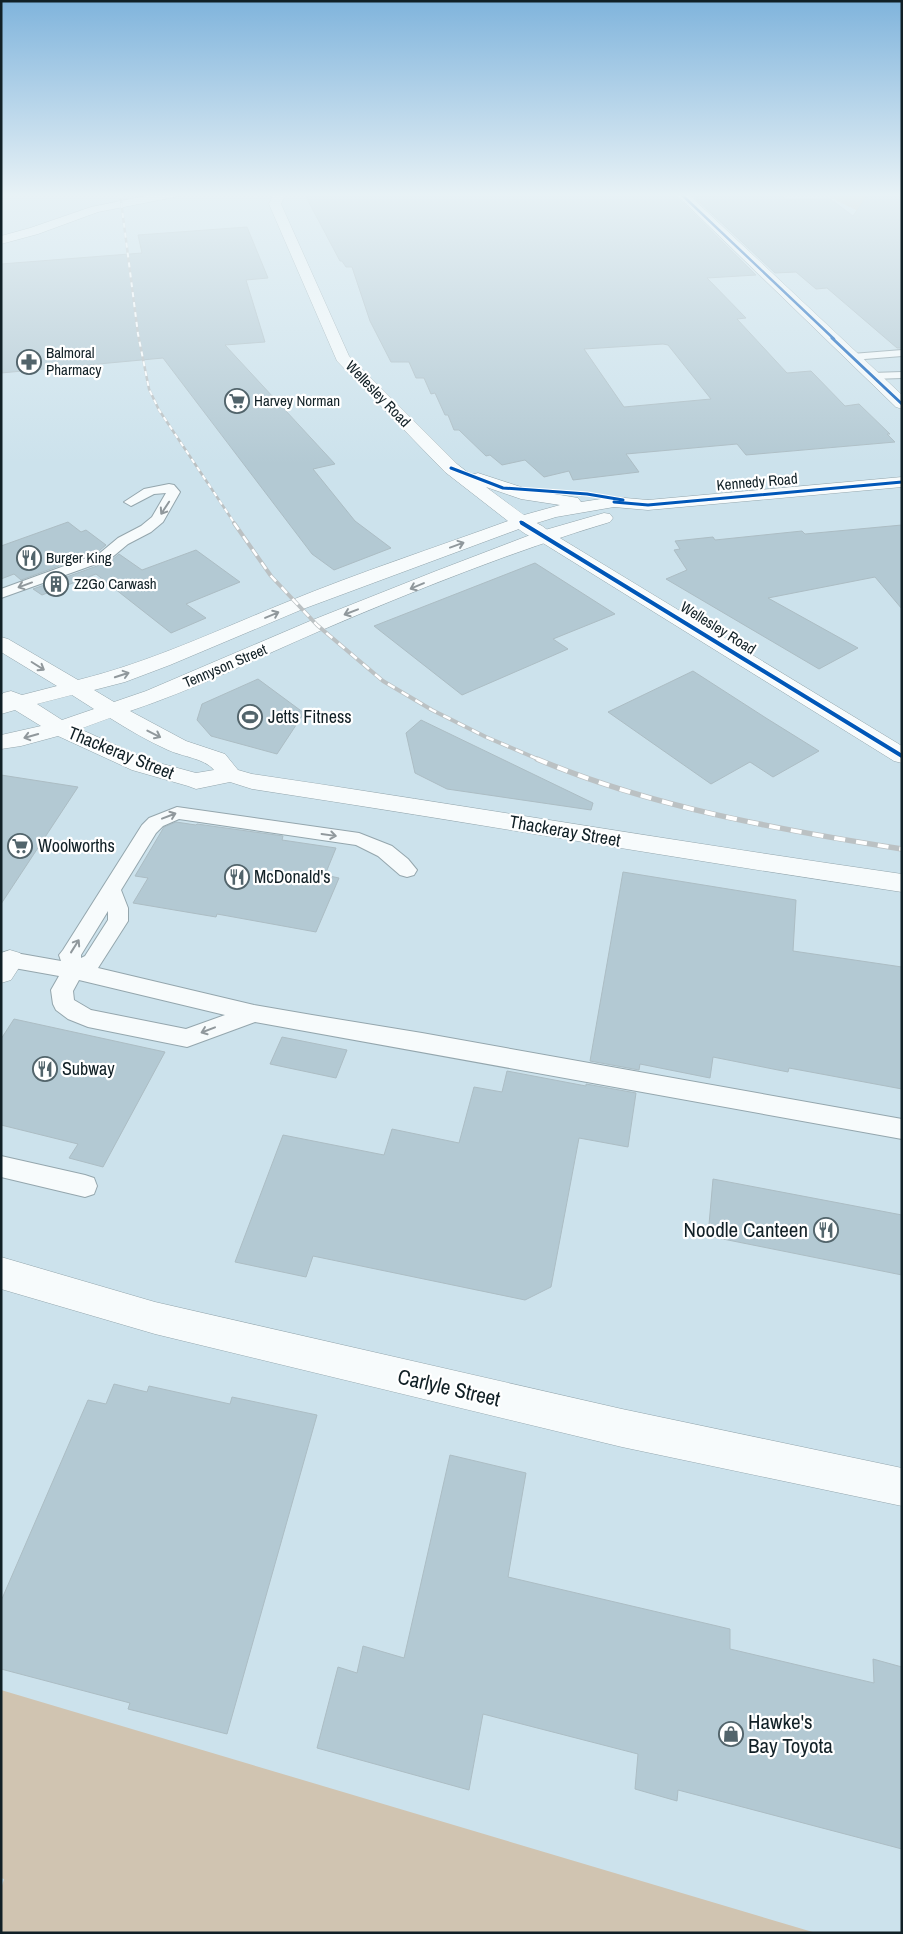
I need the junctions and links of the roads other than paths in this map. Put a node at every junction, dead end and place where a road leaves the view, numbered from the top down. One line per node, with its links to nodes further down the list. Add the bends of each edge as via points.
1 (309, 283): 8 (main road, Wellesley Road, via 342,358)
2 (775, 283): 4 (main road)
3 (902, 353): 4 (lane)
4 (852, 357): 6 (main road)
5 (902, 374): 6 (lane)
6 (872, 376): 7 (main road)
7 (902, 404)
8 (451, 468): 11 (main road, via 502,488 542,498); 13 (main road, Wellesley Road)
9 (902, 482): 12 (main road, Kennedy Road)
10 (131, 502): 17 (lane, one-way to 17, via 159,487 173,492 158,518 105,556)
11 (614, 502): 12 (main road, Kennedy Road); 13 (main road, Kennedy Road, via 553,512)
12 (648, 504): 14 (main road, Kennedy Road, via 621,515)
13 (521, 522): 14 (main road, Wellesley Road); 15 (main road, Tennyson Street, one-way to 13)
14 (544, 536): 16 (main road, Tennyson Street); 24 (main road, Wellesley Road)
15 (420, 559): 16 (main road); 19 (main road, Tennyson Street, one-way to 15, via 163,661 296,604)
16 (444, 575): 21 (main road, Tennyson Street, one-way to 21)
17 (1, 594)
18 (1, 643): 19 (main road, Thackeray Street, one-way to 19)
19 (75, 689): 20 (main road, Tennyson Street); 21 (main road, Thackeray Street)
20 (7, 700): 22 (main road, Thackeray Street)
21 (111, 711): 22 (main road, Tennyson Street); 25 (main road, Thackeray Street, one-way to 25, via 178,746 218,759)
22 (60, 728): 23 (main road, Tennyson Street, one-way to 23); 25 (main road, Thackeray Street, via 117,755 177,777 196,781)
23 (1, 742)
24 (902, 756)
25 (230, 774): 27 (main road, Thackeray Street, via 279,785 696,853)
26 (407, 870): 29 (lane, one-way to 26, via 92,962 118,921 118,908 111,889 149,829 156,822 177,813 359,839 393,855)
27 (902, 883)
28 (6, 966): 29 (lane)
29 (74, 971): 30 (lane); 30 (lane, one-way to 29, via 187,1038 88,1018 76,1014 64,1004 62,990)
30 (254, 1013): 31 (lane)
31 (902, 1129)
32 (1, 1166): 33 (lane)
33 (85, 1186)
34 (1, 1273): 35 (main road, Carlyle Street, via 155,1318 622,1428)
35 (902, 1487)

